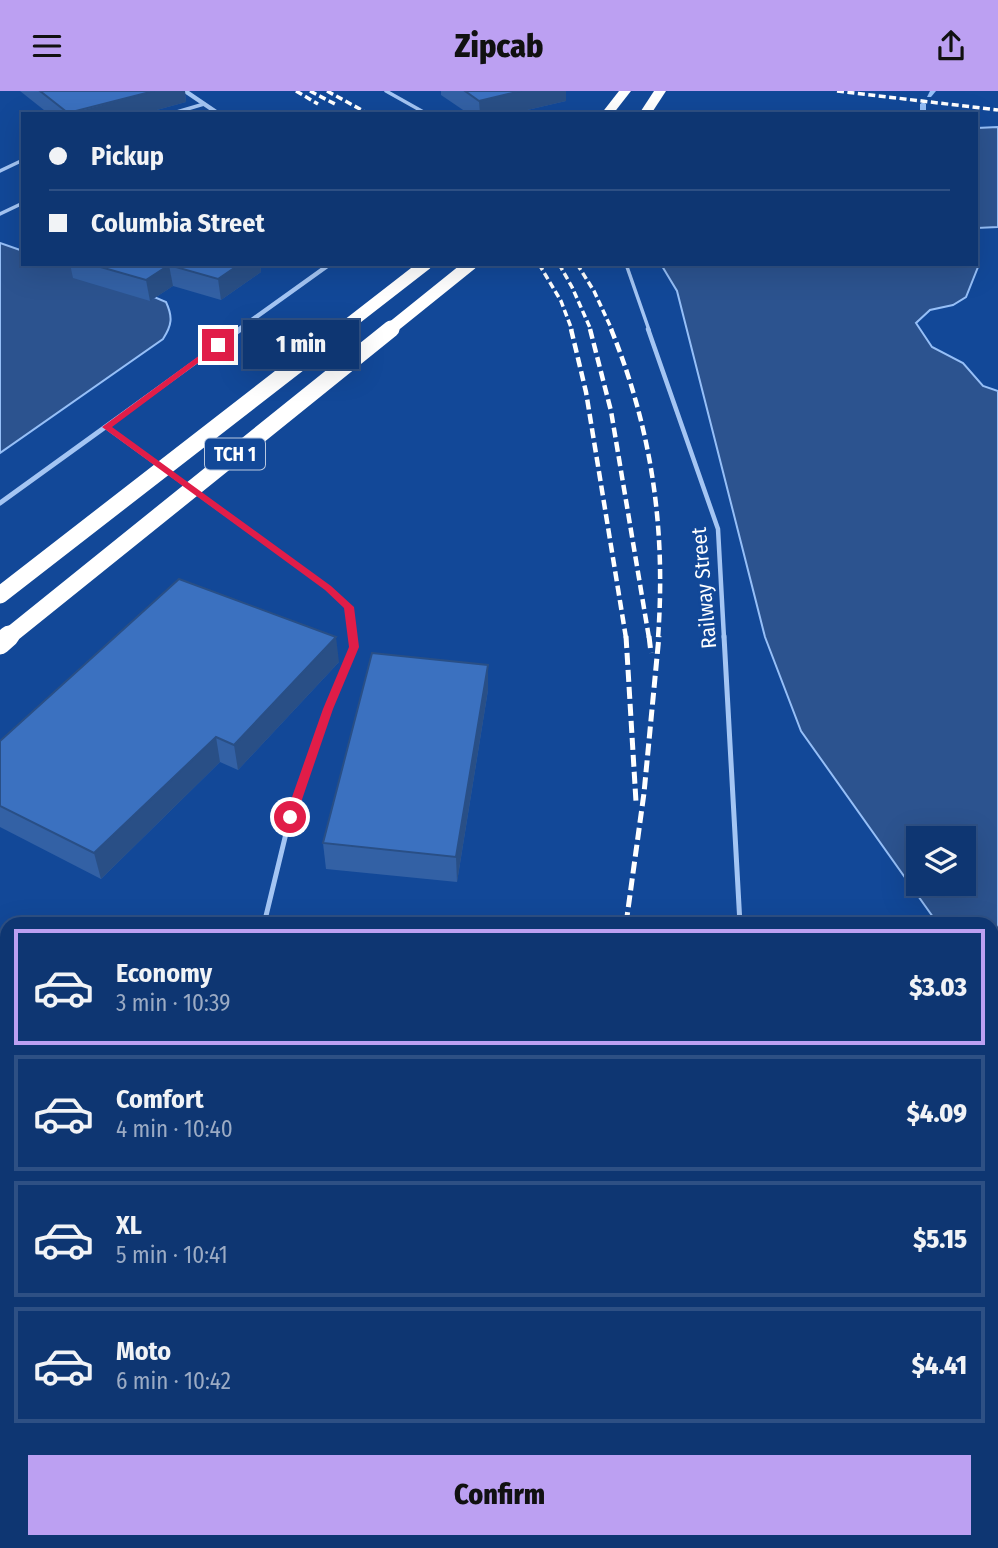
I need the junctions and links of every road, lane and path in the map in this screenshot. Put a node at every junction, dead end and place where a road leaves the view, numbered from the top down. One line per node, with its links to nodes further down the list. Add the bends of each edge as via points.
1 (185, 91): 5 (street)
2 (386, 91): 8 (lane)
3 (625, 91): 9 (highway)
4 (660, 91): 10 (highway)
5 (204, 104): 6 (lane); 7 (street)
6 (177, 112)
7 (216, 112)
8 (423, 112)
9 (609, 112)
10 (646, 112)
11 (21, 161): 12 (lane)
12 (0, 171)
13 (21, 203): 14 (lane)
14 (0, 214)
15 (327, 266): 19 (street)
16 (423, 266): 21 (highway, TCH 1, bridge)
17 (469, 266): 22 (highway, TCH 1, bridge)
18 (627, 266): 24 (lane, Railway Street, via 718,529)
19 (106, 427): 20 (street); 23 (lane, via 349,607 354,647 290,817)
20 (0, 503)
21 (0, 595)
22 (0, 644)
23 (266, 917)
24 (740, 917)

